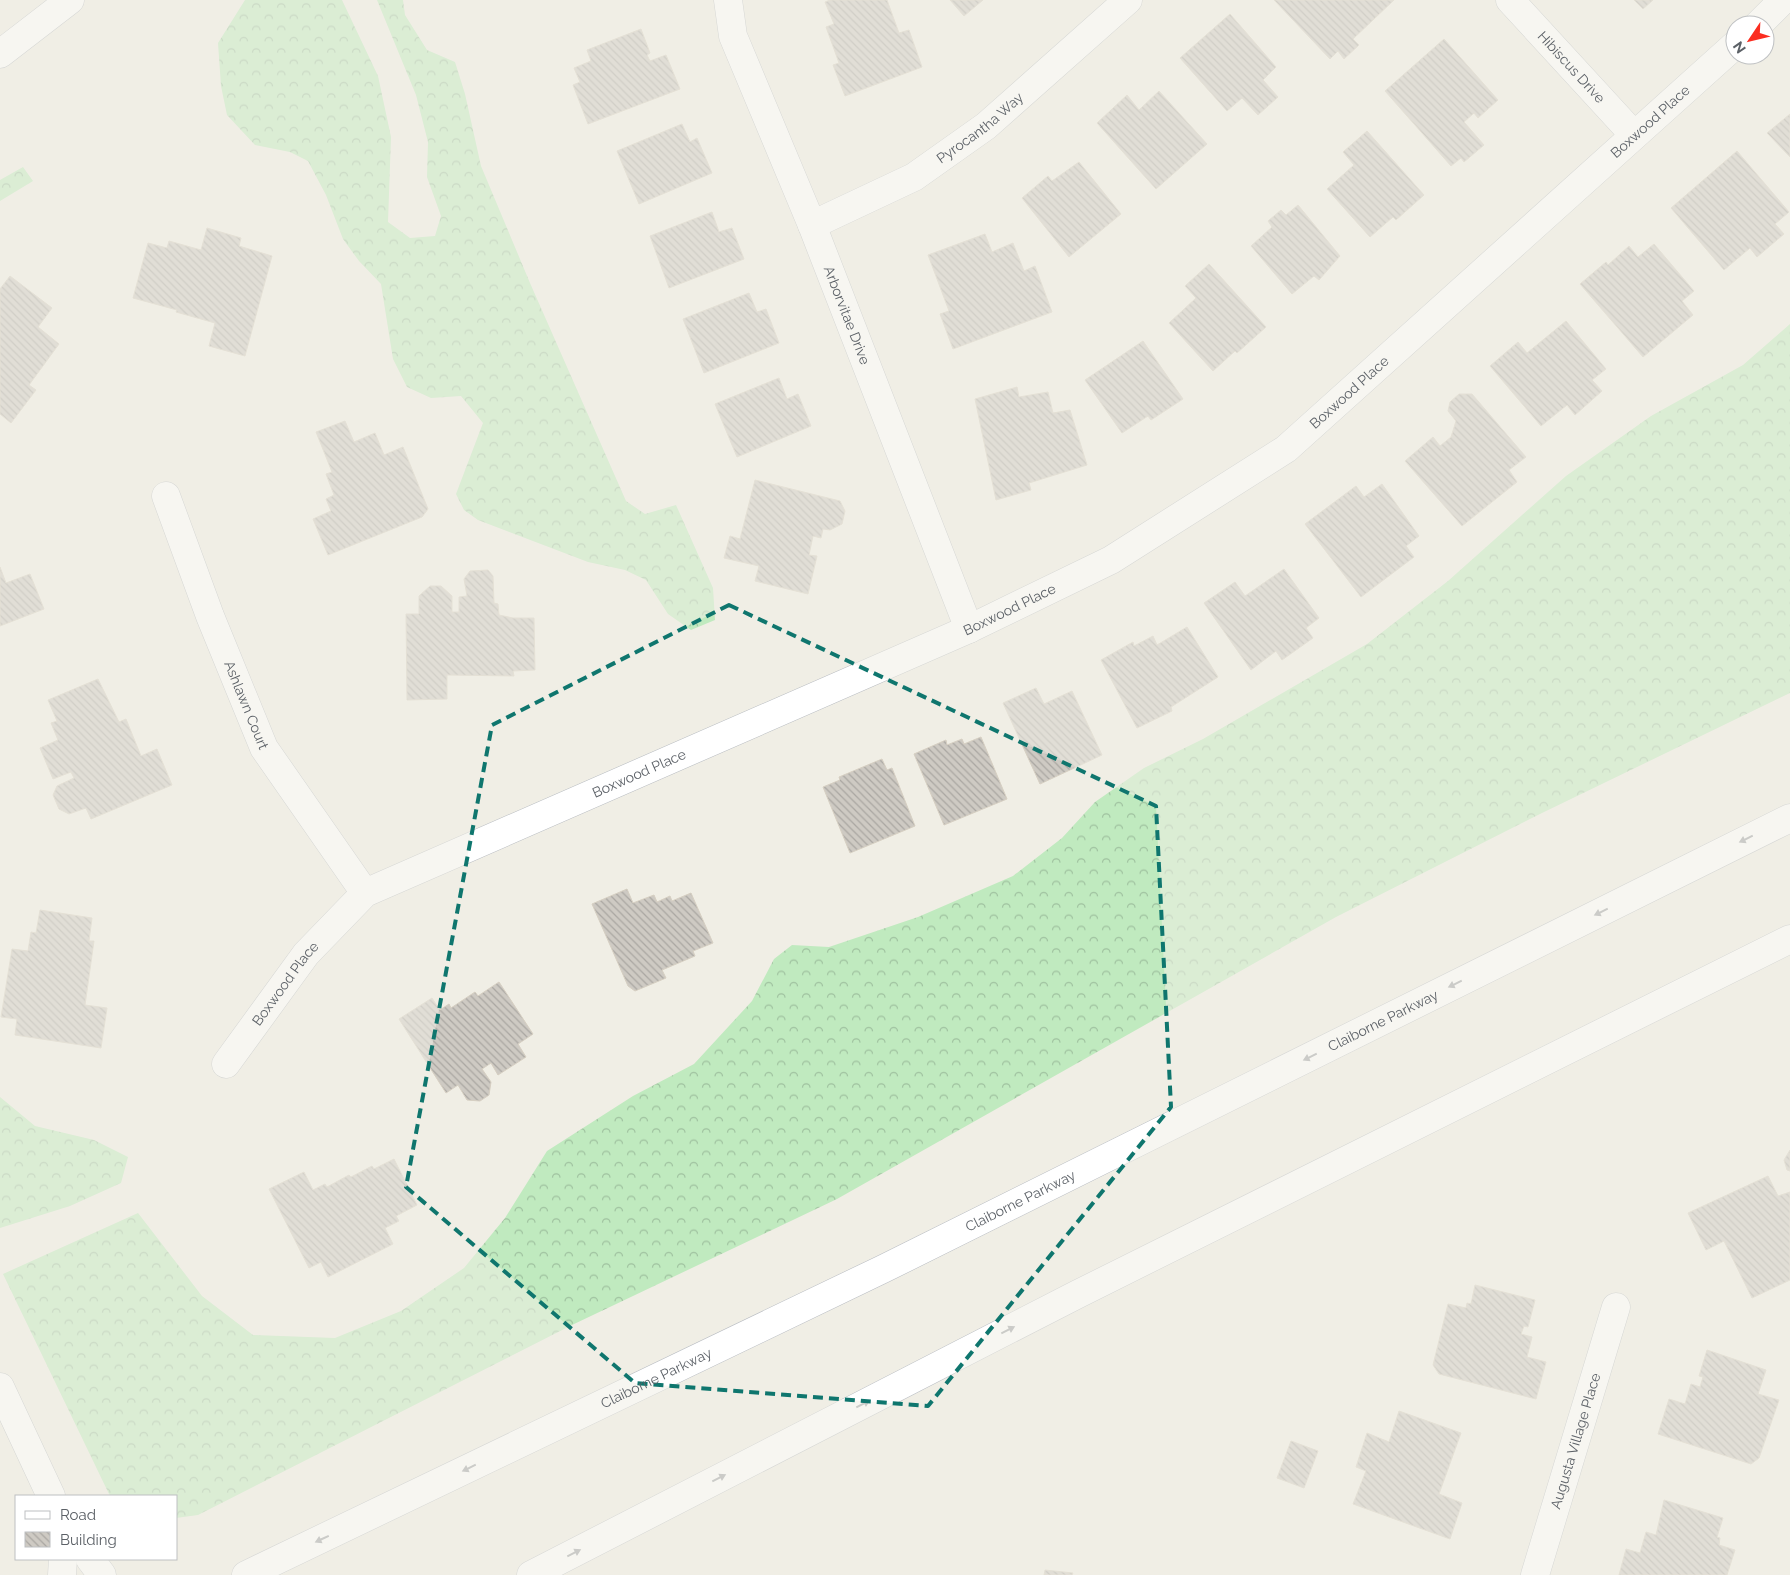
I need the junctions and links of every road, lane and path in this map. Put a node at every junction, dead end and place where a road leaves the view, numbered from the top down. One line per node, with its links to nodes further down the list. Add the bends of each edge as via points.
1 (70, 0): 7 (street)
2 (728, 0): 10 (street, Arborvitae Drive, via 733,36)
3 (1128, 0): 10 (street, Pyrocantha Way, via 986,126 914,177)
4 (1510, 0): 9 (street, Hibiscus Drive)
5 (1783, 0): 6 (street)
6 (1768, 15)
7 (0, 54)
8 (1725, 54): 9 (street, Boxwood Place)
9 (1634, 135): 12 (street, Boxwood Place, via 1286,449 1110,560)
10 (812, 225): 12 (street, Arborvitae Drive)
11 (166, 496): 14 (street, Ashlawn Court, via 264,748)
12 (969, 629): 14 (street, Boxwood Place)
13 (1790, 818): 24 (street, Claiborne Parkway, one-way to 24, via 883,1269)
14 (365, 893): 16 (street, Boxwood Place, via 306,954)
15 (1790, 939): 25 (street, one-way to 15, via 1078,1294)
16 (226, 1064)
17 (1616, 1306): 26 (street, Augusta Village Place)
18 (0, 1387): 19 (street)
19 (51, 1495)
20 (63, 1560): 22 (street)
21 (91, 1560): 23 (street)
22 (62, 1575)
23 (102, 1575)
24 (246, 1575)
25 (531, 1575)
26 (1535, 1575)

